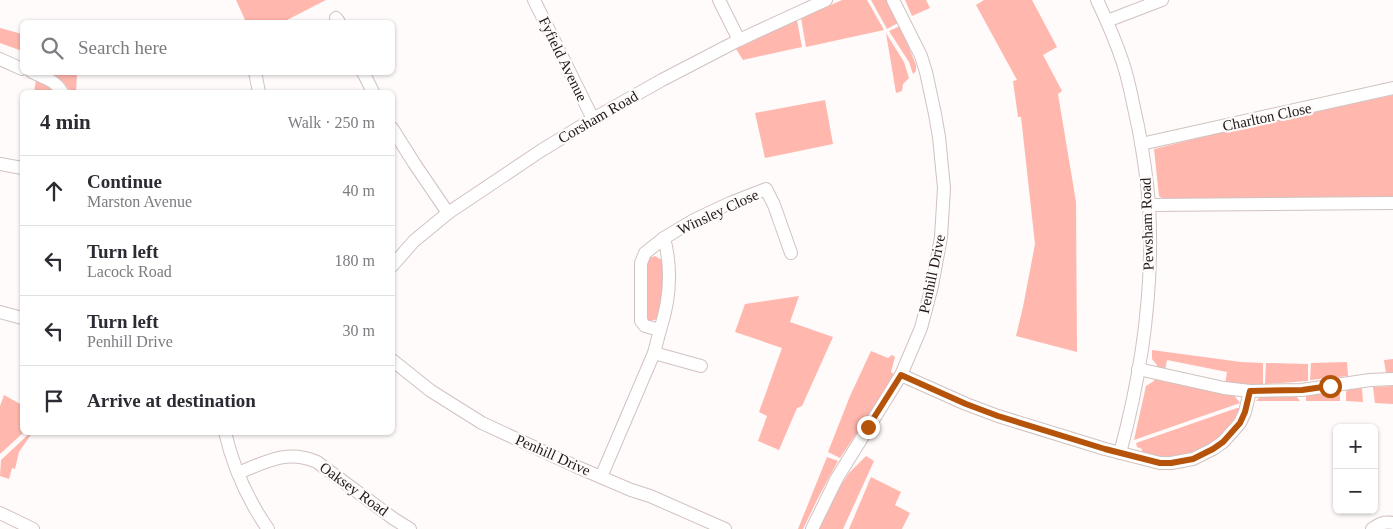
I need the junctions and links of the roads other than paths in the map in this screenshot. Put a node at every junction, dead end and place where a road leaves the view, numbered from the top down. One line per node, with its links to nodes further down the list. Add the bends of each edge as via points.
1 (534, 0): 18 (street, Fyfield Avenue)
2 (719, 0): 8 (street)
3 (826, 0): 8 (street, Corsham Road)
4 (893, 0): 36 (street, Penhill Drive, via 926,72 939,137 944,188 941,237 932,286 921,328)
5 (1098, 0): 7 (street, Pewsham Road)
6 (1162, 0): 7 (street)
7 (1107, 21): 20 (street, Pewsham Road, via 1124,65)
8 (739, 40): 18 (street, Corsham Road)
9 (0, 60): 10 (street)
10 (20, 67)
11 (40, 75): 15 (street)
12 (256, 75): 16 (street)
13 (364, 75): 17 (street)
14 (1393, 88): 20 (street, Charlton Close)
15 (60, 90)
16 (259, 90)
17 (372, 90)
18 (593, 119): 25 (street, Corsham Road)
19 (395, 133): 25 (street)
20 (1141, 144): 24 (street, Pewsham Road)
21 (0, 164): 22 (street)
22 (20, 168)
23 (1393, 203): 24 (street)
24 (1149, 205): 35 (street, Pewsham Road, via 1149,287)
25 (448, 213): 28 (street, Corsham Road, via 414,241)
26 (664, 238): 27 (street, Winsley Close, via 694,220 766,189); 31 (street, Winsley Close, via 668,255 668,287 667,308); 31 (street, Winsley Close, via 645,253 641,263 641,320 645,326)
27 (791, 253)
28 (395, 263)
29 (0, 312): 30 (street)
30 (20, 317)
31 (660, 330): 32 (street, Winsley Close)
32 (654, 353): 34 (street); 42 (street, Winsley Close)
33 (395, 362): 42 (street, Penhill Drive, via 431,391 482,423)
34 (701, 366)
35 (1138, 369): 38 (street); 40 (street, Pewsham Road)
36 (901, 375): 40 (street, via 998,416); 49 (street, Penhill Drive, via 837,478)
37 (1393, 379): 38 (street, via 1302,390)
38 (1250, 391): 40 (street, via 1240,423 1223,442 1201,456 1160,463)
39 (226, 435): 41 (street)
40 (1120, 453)
41 (238, 473): 46 (street); 47 (street, Oaksey Road, via 269,460 296,456 307,458)
42 (601, 477): 48 (street, Penhill Drive)
43 (0, 513): 45 (street)
44 (1393, 522): 50 (street, via 1378,524)
45 (33, 529)
46 (268, 529)
47 (410, 529)
48 (726, 529)
49 (812, 529)
50 (1372, 529)

